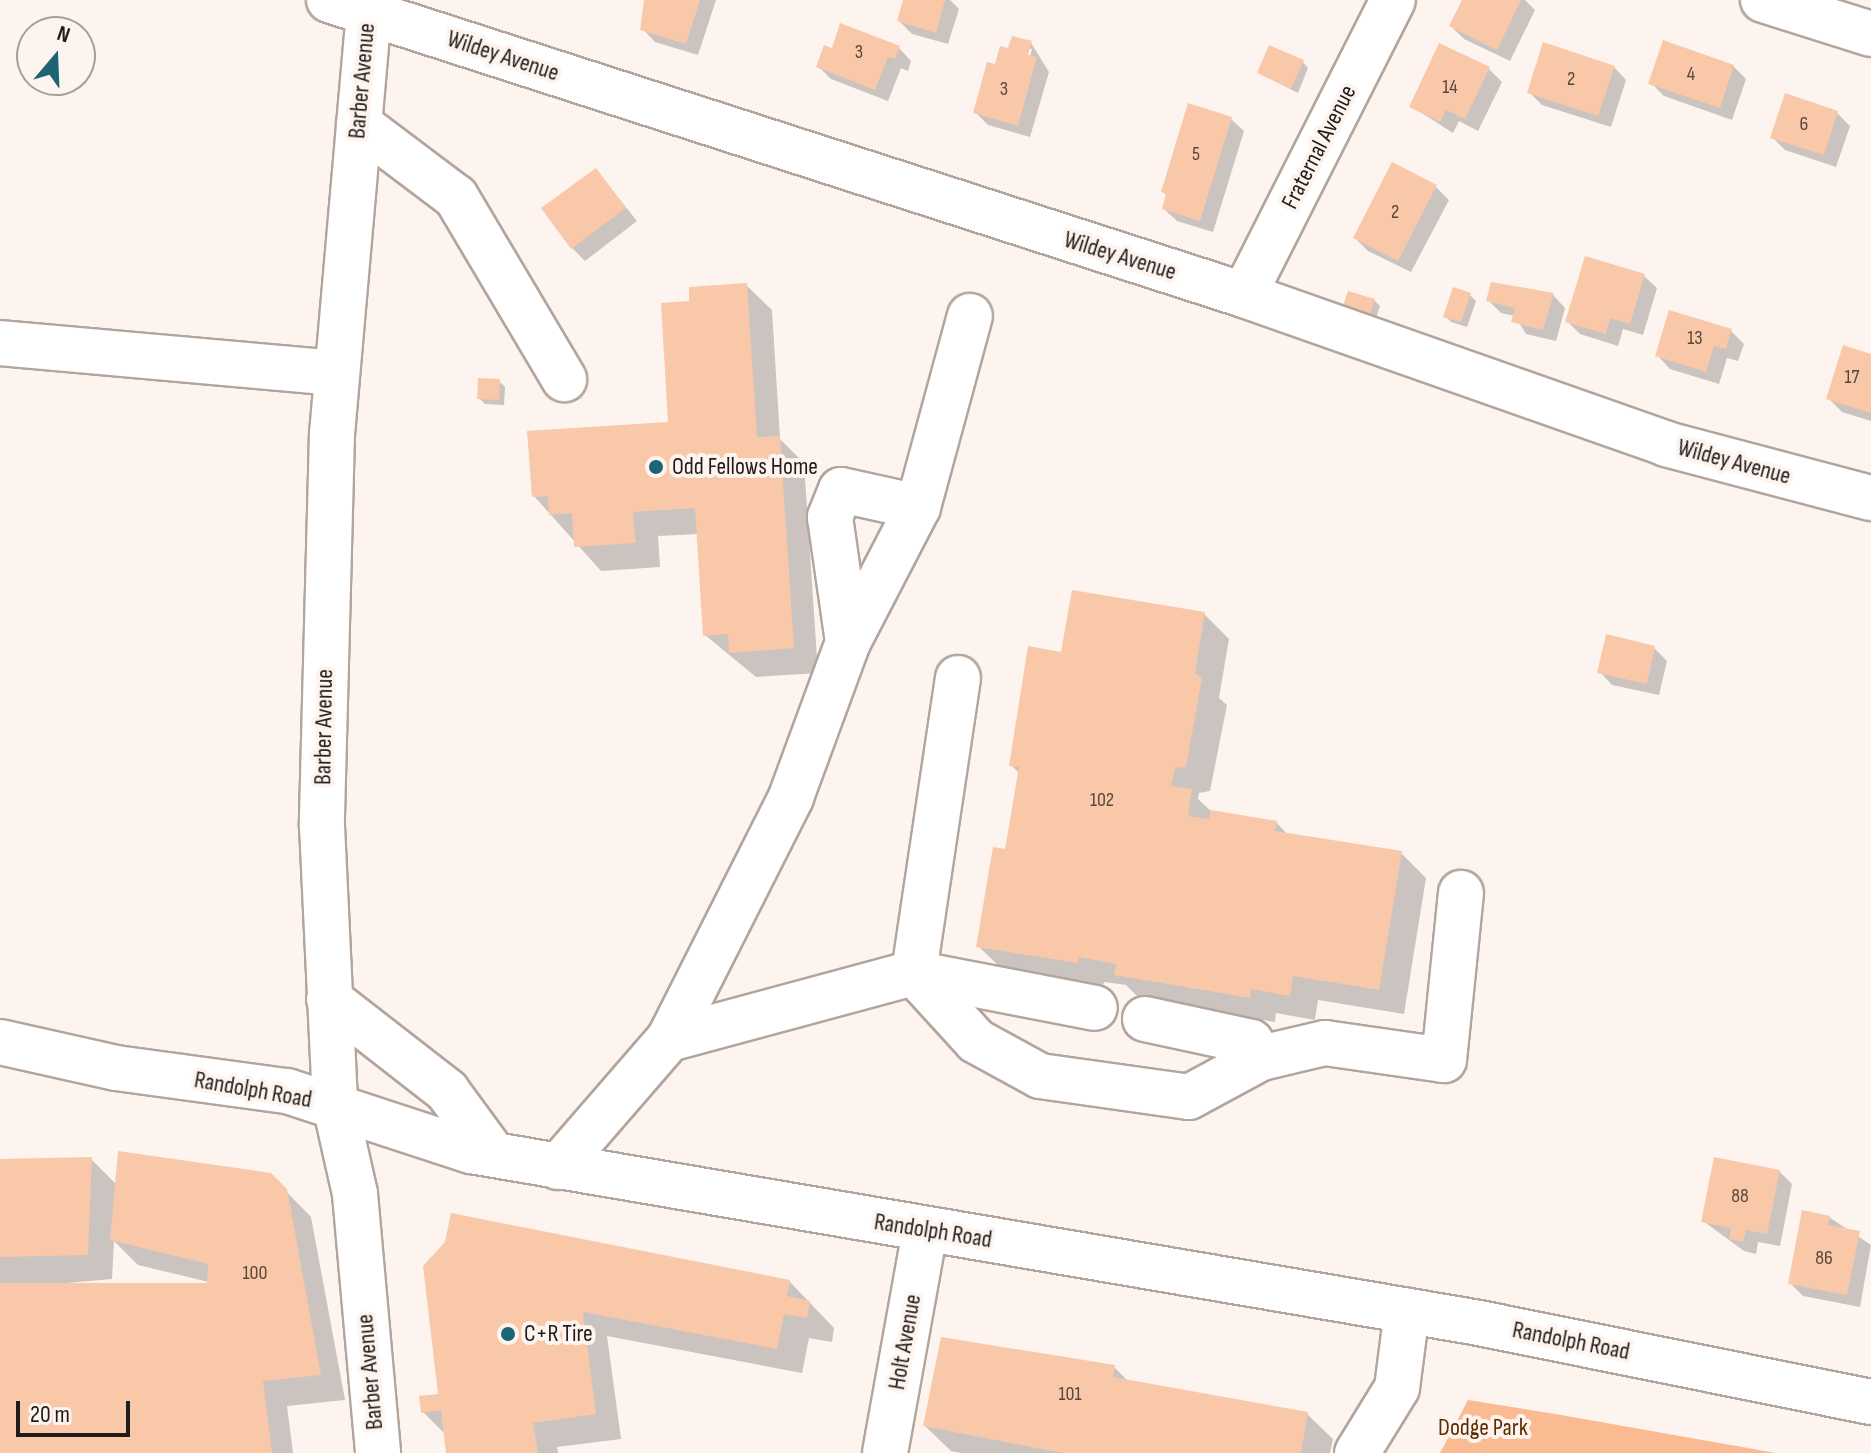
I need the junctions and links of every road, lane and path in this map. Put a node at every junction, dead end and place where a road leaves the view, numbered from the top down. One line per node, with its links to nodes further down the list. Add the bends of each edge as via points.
1 (1393, 0): 6 (street, Fraternal Avenue)
2 (1763, 0): 4 (street)
3 (356, 4): 5 (street, Barber Avenue); 6 (street, Wildey Avenue)
4 (1871, 34)
5 (359, 124): 9 (street, Barber Avenue); 10 (street, via 456,197)
6 (1244, 295): 11 (street, Wildey Avenue, via 1666,444)
7 (970, 316): 12 (street)
8 (0, 343): 9 (street)
9 (337, 373): 17 (street, Barber Avenue, via 322,826)
10 (564, 379)
11 (1871, 498)
12 (918, 507): 13 (street); 13 (street, via 841,490 830,517)
13 (848, 642): 20 (street, via 791,797)
14 (958, 678): 16 (street)
15 (1461, 893): 22 (street, via 1444,1060 1325,1043)
16 (914, 973): 18 (street); 20 (street); 22 (street, via 976,1041 1040,1076 1189,1097)
17 (329, 999): 23 (street, Barber Avenue); 24 (street, via 447,1091)
18 (1095, 1008)
19 (1145, 1019): 22 (street, via 1251,1042)
20 (669, 1039): 25 (street)
21 (0, 1042): 23 (street, Randolph Road, via 116,1068 287,1091)
22 (1261, 1058)
23 (335, 1105): 24 (street, Randolph Road, via 439,1145); 29 (street, Barber Avenue, via 355,1194)
24 (494, 1155): 25 (street, Randolph Road)
25 (558, 1167): 26 (street, Randolph Road)
26 (925, 1231): 27 (street, Randolph Road); 30 (street, Holt Avenue)
27 (1407, 1311): 28 (street, Randolph Road); 31 (street, via 1397,1388)
28 (1871, 1402)
29 (378, 1453)
30 (885, 1453)
31 (1357, 1453)

